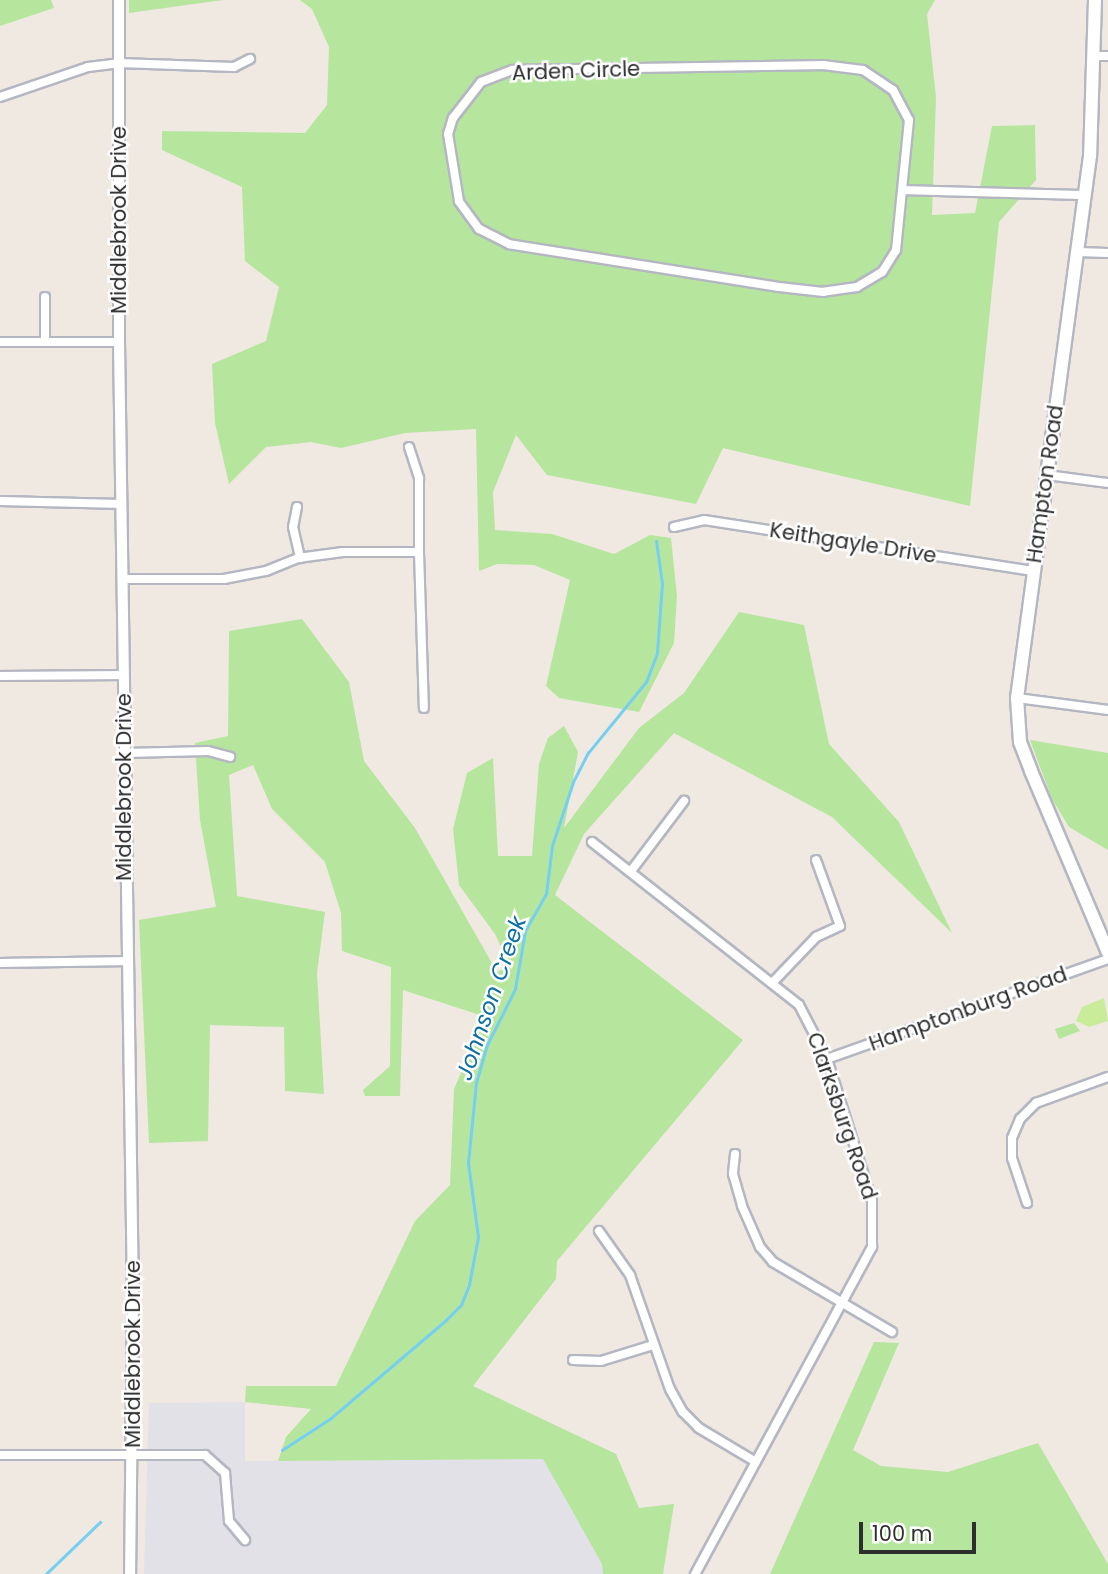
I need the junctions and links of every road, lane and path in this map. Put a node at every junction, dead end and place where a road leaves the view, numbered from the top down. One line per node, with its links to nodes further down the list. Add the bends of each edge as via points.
1 (119, 0): 5 (street, Middlebrook Drive)
2 (1095, 0): 3 (main road, Hampton Road)
3 (1102, 56): 8 (main road, Hampton Road)
4 (250, 60): 5 (street, via 234,67)
5 (119, 63): 6 (street, via 88,67); 14 (street, Middlebrook Drive)
6 (0, 97)
7 (905, 190): 7 (street, Arden Circle, via 909,120 893,90 863,70 823,65 513,70 481,82 459,106 448,134 459,201 479,229 509,244 779,287 823,292 857,287 882,272 897,250); 8 (street)
8 (1086, 195): 9 (main road, Hampton Road)
9 (1078, 252): 10 (street); 16 (main road, Hampton Road)
10 (1108, 253)
11 (45, 297): 13 (street)
12 (0, 342): 13 (street)
13 (45, 342): 14 (street)
14 (119, 342): 19 (street, Middlebrook Drive)
15 (409, 447): 22 (street, via 419,478)
16 (1047, 475): 17 (street); 24 (main road, Hampton Road)
17 (1108, 483)
18 (0, 501): 19 (street)
19 (121, 504): 25 (street, Middlebrook Drive)
20 (297, 507): 23 (street, via 293,527)
21 (674, 527): 24 (street, Keithgayle Drive, via 704,520)
22 (419, 552): 23 (street, via 343,552); 29 (street)
23 (300, 558): 25 (street, via 223,579)
24 (1033, 572): 28 (main road, Hampton Road)
25 (122, 579): 26 (street, Middlebrook Drive)
26 (123, 675): 27 (street); 31 (street, Middlebrook Drive)
27 (0, 676)
28 (1017, 698): 30 (street); 37 (main road, Hampton Road, via 1020,742)
29 (424, 708)
30 (1108, 710)
31 (125, 753): 32 (street, via 208,751); 39 (street, Middlebrook Drive)
32 (230, 757)
33 (684, 801): 36 (street)
34 (593, 842): 36 (street, Clarksburg Road)
35 (816, 860): 41 (street, via 840,926 816,937)
36 (631, 870): 41 (street, Clarksburg Road)
37 (1108, 951)
38 (1108, 959): 42 (street, Hamptonburg Road)
39 (128, 961): 40 (street); 51 (street, Middlebrook Drive)
40 (0, 964)
41 (774, 981): 42 (street, Clarksburg Road, via 799,1005)
42 (827, 1059): 47 (street, Clarksburg Road, via 876,1224 872,1247)
43 (1108, 1077): 45 (street, via 1036,1103 1020,1119 1012,1138 1012,1158)
44 (735, 1154): 47 (street, via 733,1174 760,1247 795,1279)
45 (1027, 1203)
46 (599, 1231): 49 (street, via 630,1275)
47 (841, 1304): 48 (street); 53 (street, Clarksburg Road)
48 (892, 1332)
49 (653, 1345): 50 (street, via 601,1361); 53 (street, via 683,1412 699,1428)
50 (573, 1360)
51 (134, 1454): 52 (street); 54 (street, via 200,1454 215,1460 228,1478 231,1528); 55 (street, Middlebrook Drive)
52 (0, 1455)
53 (756, 1462): 56 (street, Clarksburg Road)
54 (245, 1540)
55 (131, 1574)
56 (695, 1574)

